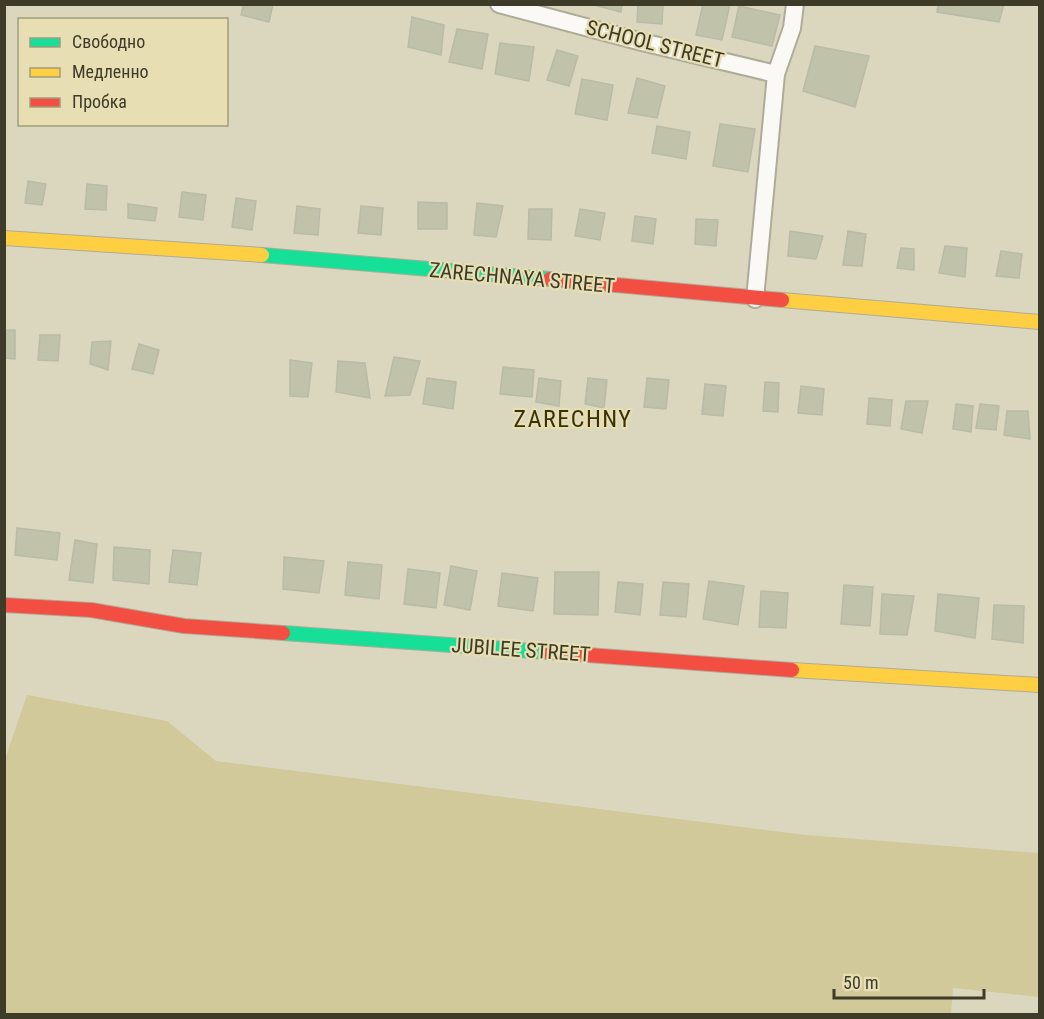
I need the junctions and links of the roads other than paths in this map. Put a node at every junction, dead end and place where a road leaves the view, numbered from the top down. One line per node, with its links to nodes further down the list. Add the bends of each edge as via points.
1 (500, 4): 3 (street, SCHOOL STREET)
2 (795, 4): 3 (street, via 792,28)
3 (776, 74): 5 (street)
4 (4, 238): 5 (street, ZARECHNAYA STREET, via 291,257)
5 (755, 299): 6 (street, ZARECHNAYA STREET)
6 (1040, 322)
7 (4, 605): 8 (street, JUBILEE STREET, via 91,610 184,626)
8 (1040, 685)

